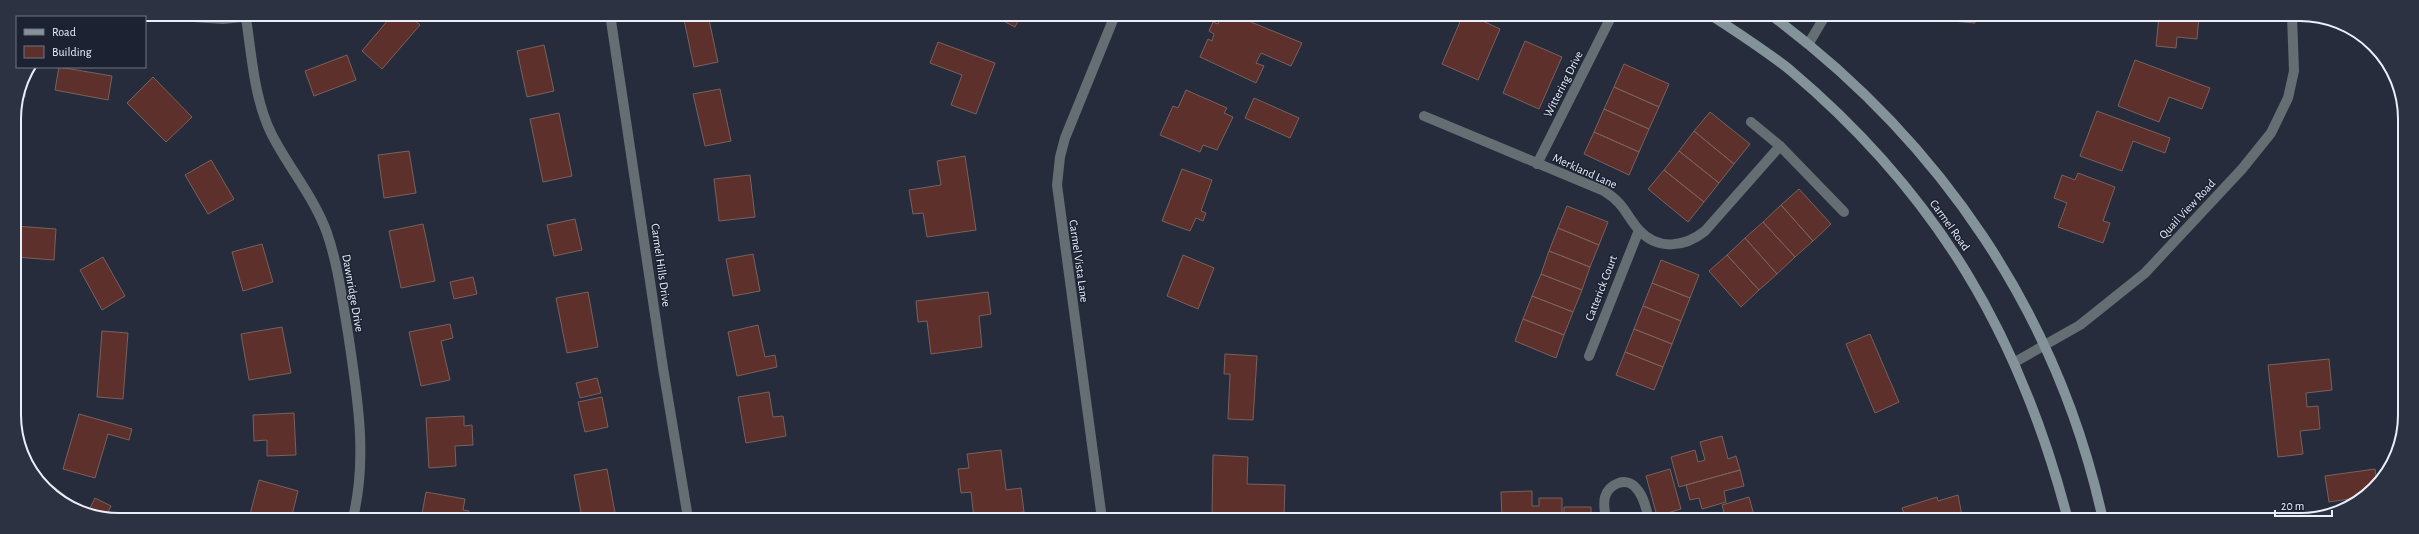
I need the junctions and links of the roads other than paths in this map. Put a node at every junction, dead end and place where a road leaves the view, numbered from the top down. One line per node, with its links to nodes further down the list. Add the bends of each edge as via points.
1 (247, 21): 19 (street, Dawnridge Drive, via 261,107 272,135 309,196 326,231 337,266 360,412 362,453)
2 (611, 21): 20 (street, Carmel Hills Drive)
3 (1114, 21): 21 (street, Carmel Vista Lane, via 1065,138 1057,185)
4 (1609, 21): 13 (street, Wittering Drive)
5 (1720, 21): 18 (main road, Carmel Road, via 1789,70 1858,135 1906,187 1967,272)
6 (1778, 21): 9 (main road, Carmel Road)
7 (1822, 21): 9 (street)
8 (2292, 21): 16 (street, Quail View Road, via 2294,71 2288,98 2271,133 2242,169 2145,273 2080,325)
9 (1809, 44): 16 (main road, Carmel Road, via 1876,104 1938,173 1995,252)
10 (1424, 116): 13 (street, Merkland Lane)
11 (1751, 122): 12 (street)
12 (1780, 146): 14 (street); 15 (street, Merkland Lane, via 1705,231 1693,240 1679,245 1664,245)
13 (1537, 164): 15 (street, Merkland Lane, via 1613,197 1628,211)
14 (1844, 212)
15 (1638, 230): 17 (street, Catterick Court)
16 (2045, 346): 18 (street, Quail View Road); 25 (main road, Carmel Road, via 2066,392)
17 (1589, 356)
18 (2015, 362): 24 (main road, Carmel Road, via 2046,440)
19 (354, 513)
20 (687, 513)
21 (1101, 513)
22 (1606, 513): 23 (street, via 1605,498 1612,486 1621,482 1630,482 1637,488)
23 (1647, 513)
24 (2066, 513)
25 (2101, 513)

